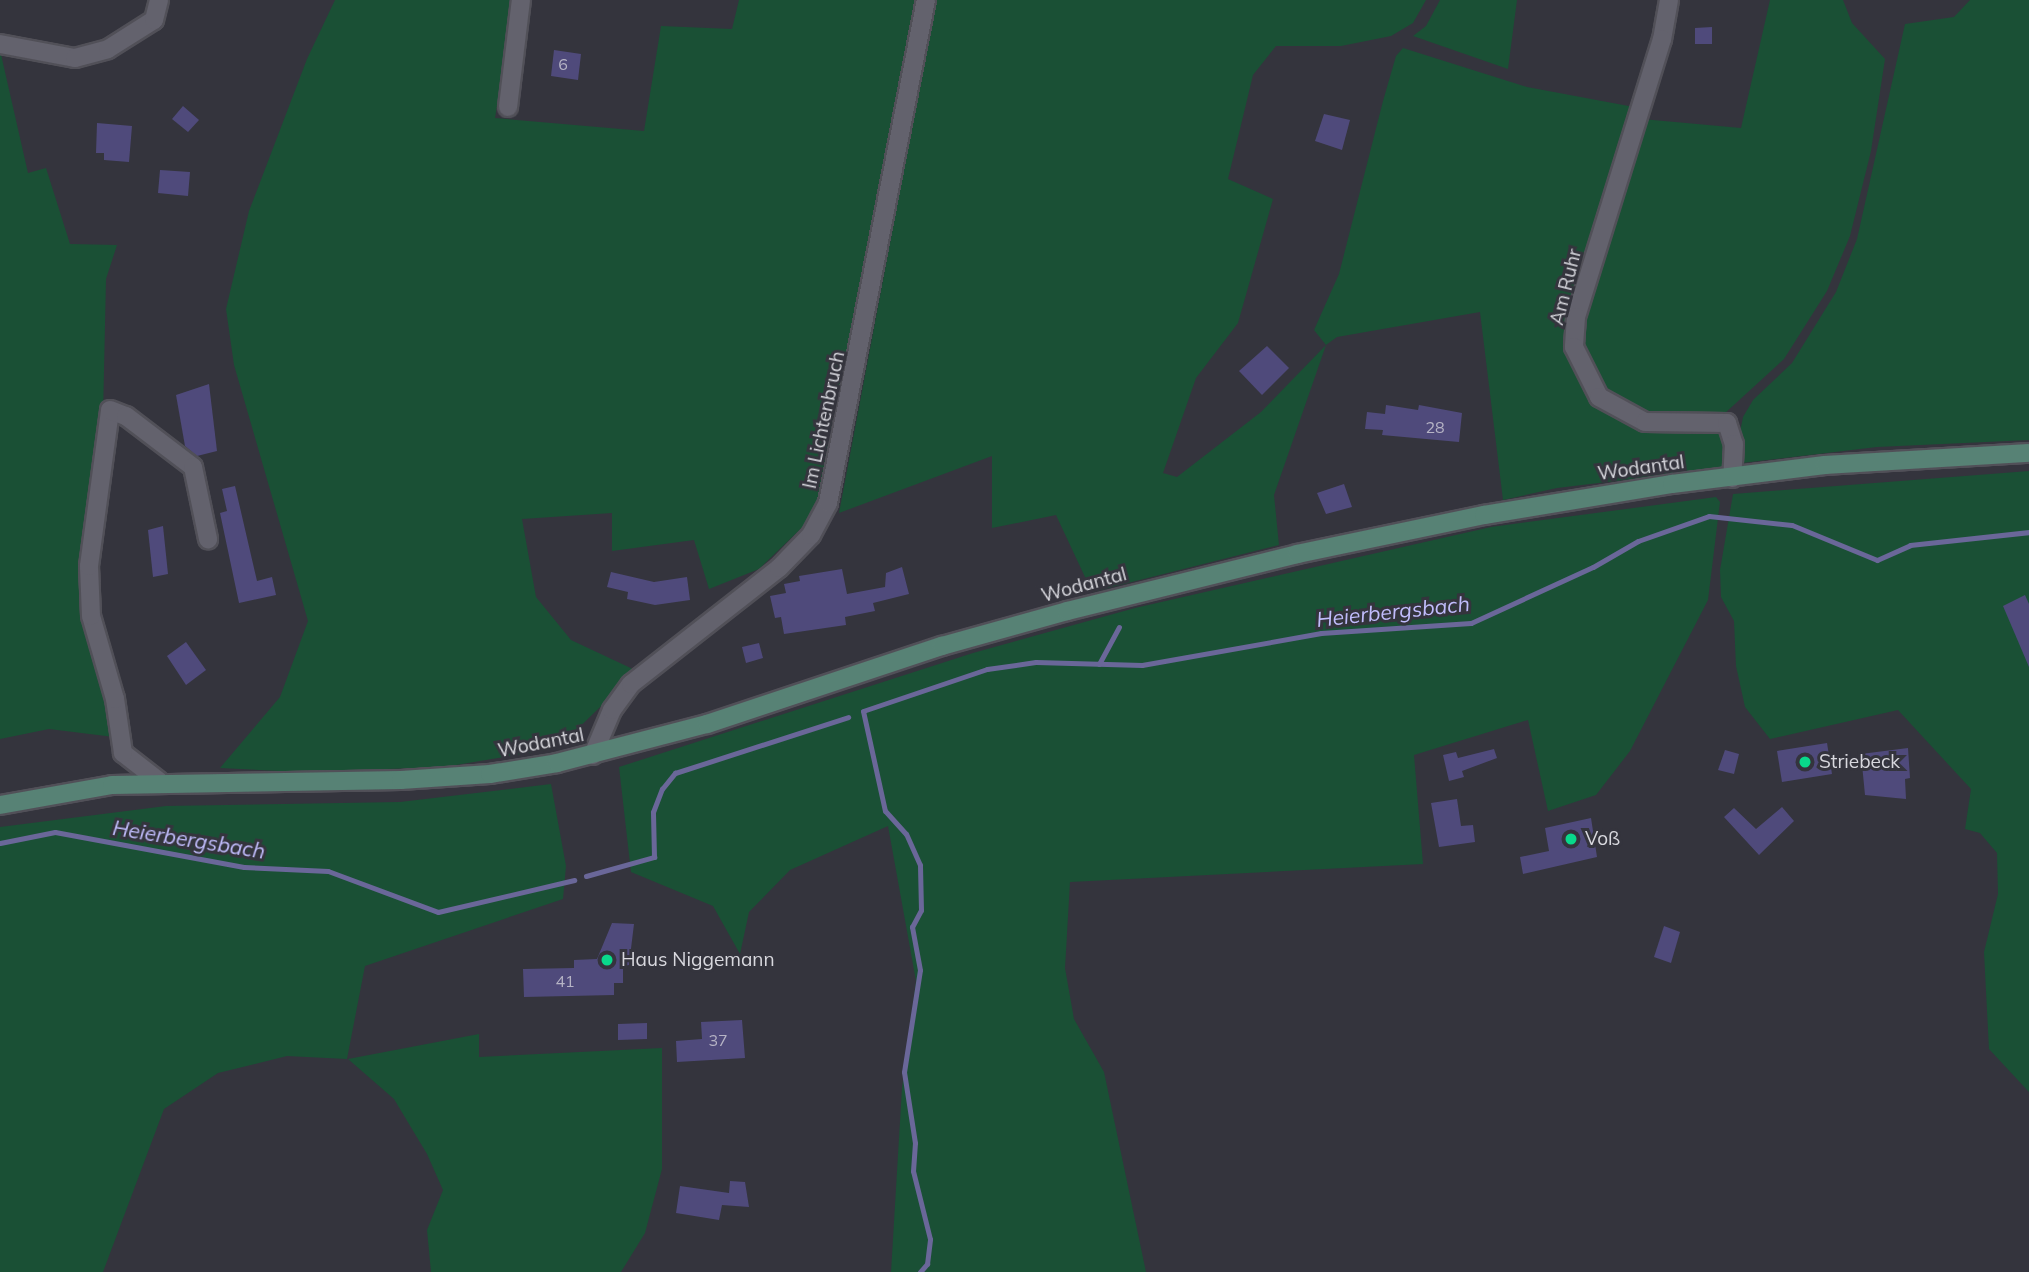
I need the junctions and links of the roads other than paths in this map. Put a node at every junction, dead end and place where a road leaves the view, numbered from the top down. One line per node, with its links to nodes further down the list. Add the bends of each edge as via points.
1 (159, 0): 5 (street, via 154,20 108,48 75,58)
2 (521, 0): 6 (street)
3 (926, 0): 10 (street, Im Lichtenbruch, via 828,503 811,535 779,568 631,684 612,710)
4 (1669, 0): 8 (street, Am Ruhr, via 1662,38 1576,317 1574,347 1599,397 1644,422 1727,423 1734,443)
5 (0, 44)
6 (508, 107)
7 (2029, 453): 8 (main road, Wodantal, via 1825,465)
8 (1732, 478): 10 (main road, Wodantal, via 1483,515 1180,582 942,646 707,724)
9 (208, 539): 11 (street, via 193,467 126,416 110,410 89,566 91,616 115,699 123,753)
10 (593, 755): 11 (main road, Wodantal, via 490,774 401,780)
11 (159, 781): 12 (main road, Wodantal, via 67,791)
12 (0, 805)

